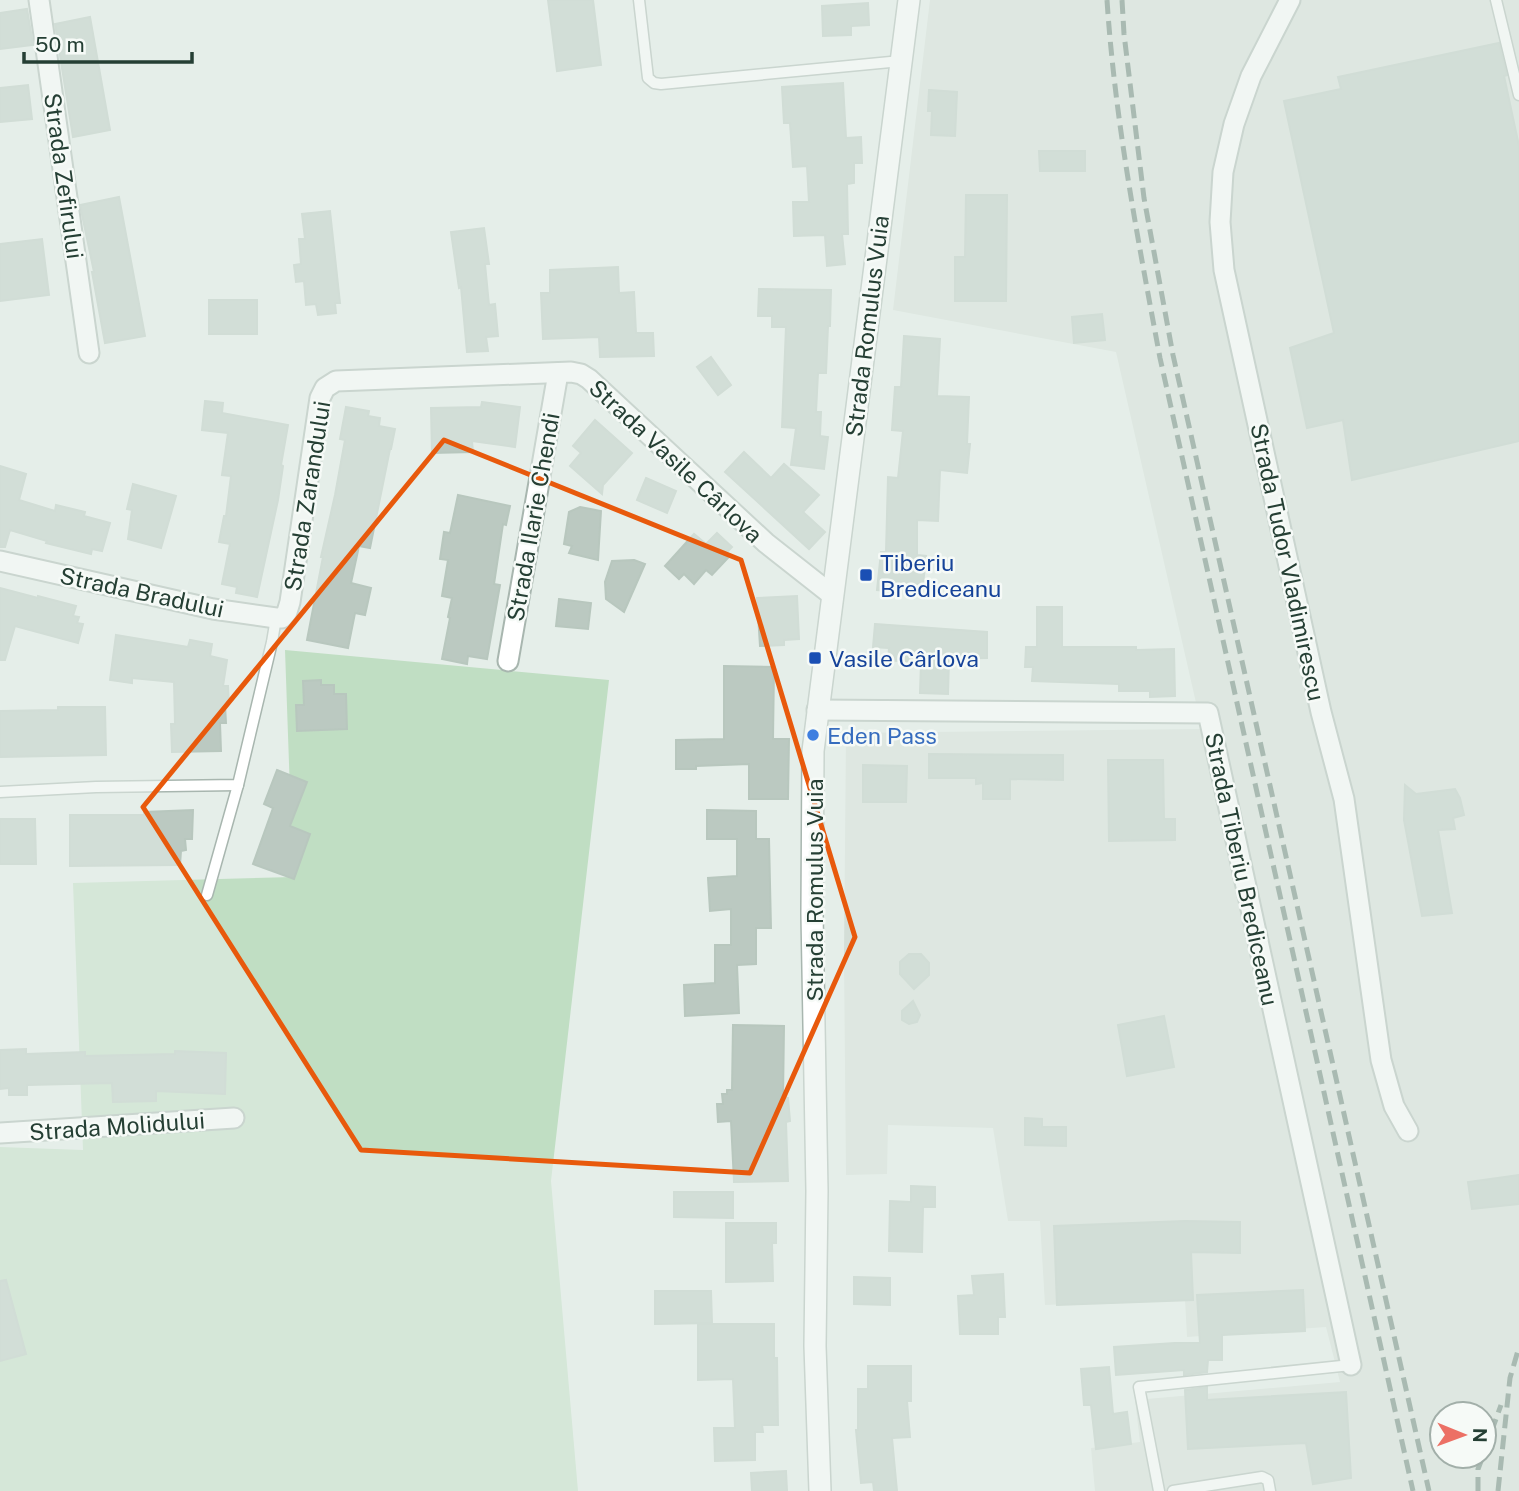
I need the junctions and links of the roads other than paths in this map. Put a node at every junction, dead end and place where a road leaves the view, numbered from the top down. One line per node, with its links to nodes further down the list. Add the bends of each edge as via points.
1 (39, 0): 8 (street, Strada Zefirului)
2 (639, 0): 6 (lane, via 648,78 654,83)
3 (909, 0): 6 (street, Strada Romulus Vuia)
4 (1290, 0): 20 (street, Strada Tudor Vladimirescu, via 1251,76 1234,124 1223,172 1220,222 1224,270 1344,799 1381,1060 1394,1106)
5 (1496, 0): 7 (lane)
6 (901, 61): 12 (street, Strada Romulus Vuia)
7 (1519, 94)
8 (89, 353)
9 (558, 373): 10 (street, Strada Vasile Cârlova); 12 (street, Strada Vasile Cârlova, via 581,373 589,379 766,543); 14 (street, Strada Ilarie Chendi)
10 (337, 381): 13 (street, Strada Zarandului, via 325,388 320,398 290,602)
11 (0, 561): 13 (street, Strada Bradului, via 214,609)
12 (832, 595): 15 (street, Strada Romulus Vuia)
13 (281, 617): 16 (lane, Strada Zarandului)
14 (508, 661)
15 (817, 710): 22 (street, Strada Tiberiu Brediceanu, via 1208,713); 23 (street, Strada Romulus Vuia, via 813,914)
16 (238, 785): 17 (lane); 18 (lane, Strada Zarandului)
17 (0, 792)
18 (206, 895)
19 (234, 1118): 21 (street, Strada Molidului)
20 (1408, 1131)
21 (0, 1133)
22 (1350, 1365): 24 (lane, via 1139,1387)
23 (820, 1491)
24 (1159, 1491)
25 (1173, 1491): 26 (lane, via 1262,1477 1268,1479)
26 (1270, 1491)

